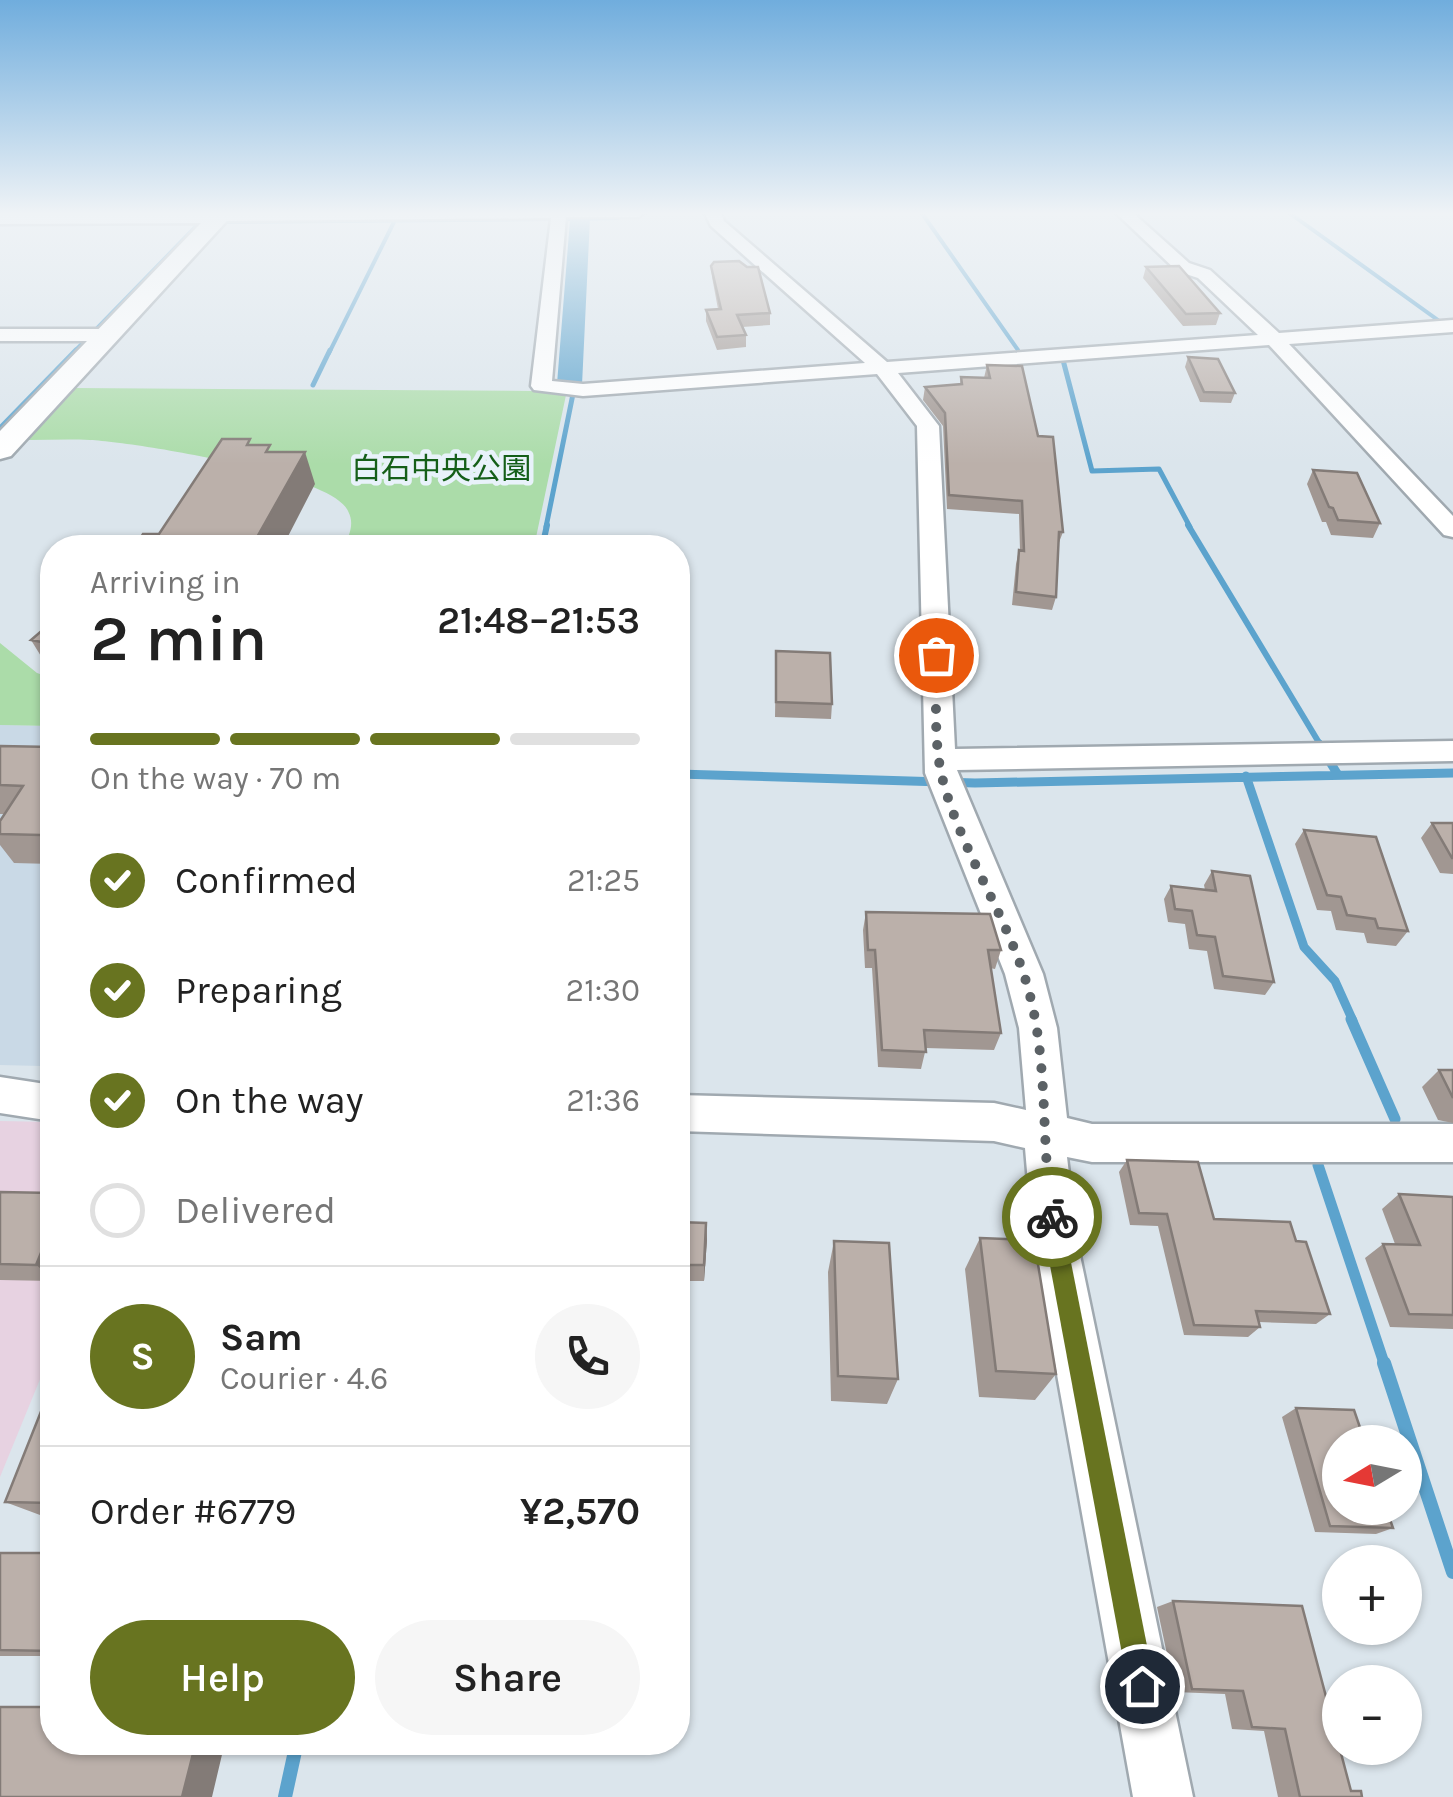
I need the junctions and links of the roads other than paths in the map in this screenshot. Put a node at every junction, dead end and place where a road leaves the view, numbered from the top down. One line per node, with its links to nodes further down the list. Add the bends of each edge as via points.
1 (132, 296): 7 (street)
2 (556, 296): 9 (street, via 541,386 574,390)
3 (800, 296): 9 (street)
4 (1228, 296): 8 (street)
5 (1449, 326): 8 (street)
6 (0, 335): 7 (street)
7 (92, 335): 10 (street)
8 (1272, 337): 9 (street); 11 (street)
9 (882, 368): 13 (street, via 928,426)
10 (0, 449)
11 (1453, 530)
12 (1453, 751): 13 (street)
13 (942, 774): 17 (street, via 1024,974 1038,1028)
14 (0, 1096): 15 (street)
15 (40, 1102)
16 (690, 1113): 17 (street, via 994,1122)
17 (1046, 1133): 18 (street, via 1092,1143); 19 (street, via 1055,1241)
18 (1453, 1143)
19 (1164, 1797)

